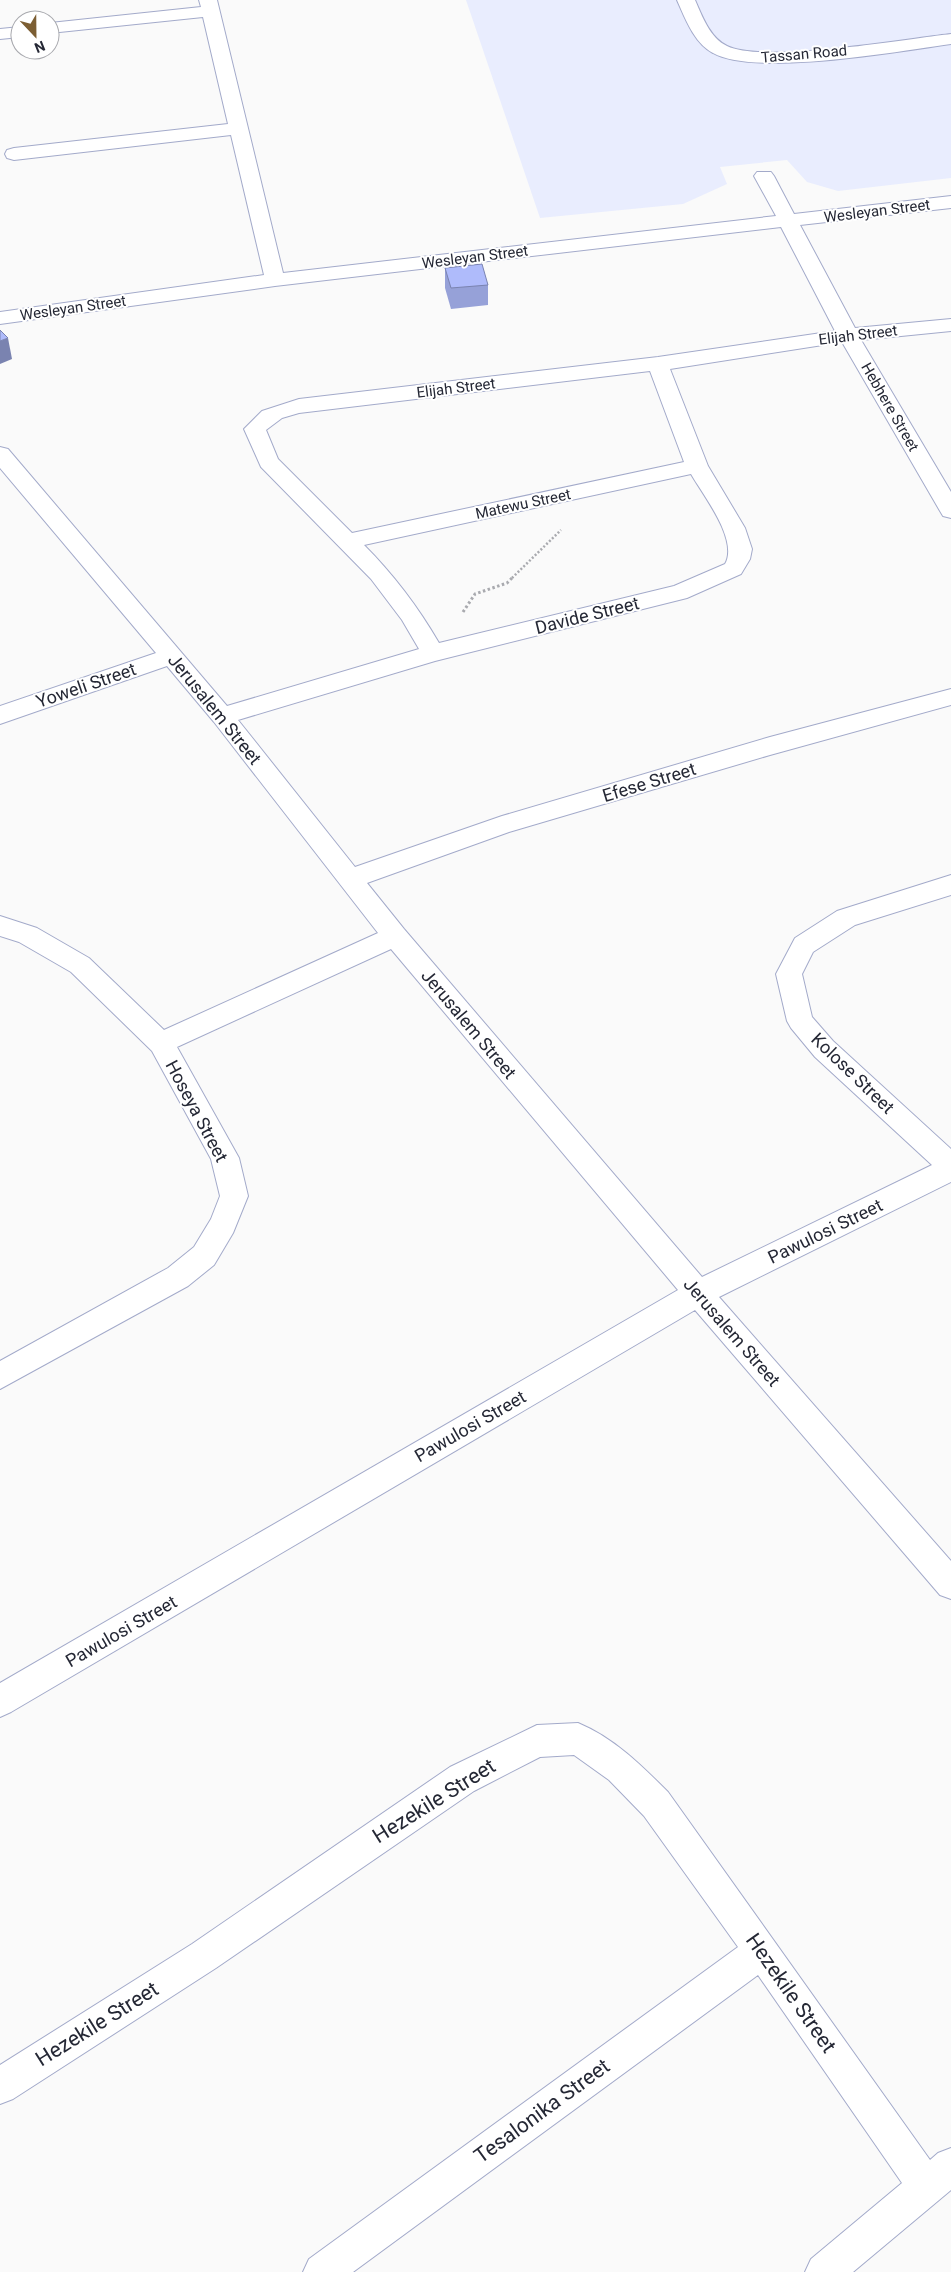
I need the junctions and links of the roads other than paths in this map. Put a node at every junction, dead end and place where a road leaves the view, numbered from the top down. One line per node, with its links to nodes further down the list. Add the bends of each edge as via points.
1 (686, 0): 4 (street, Tassan Road, via 708,41 735,56 781,57)
2 (209, 5): 3 (street); 5 (street)
3 (60, 27)
4 (951, 39)
5 (239, 128): 6 (street); 10 (street)
6 (14, 154)
7 (764, 176): 9 (street, Hebhere Street)
8 (951, 202): 9 (street, Wesleyan Street)
9 (788, 221): 10 (street, Wesleyan Street); 13 (street, Hebhere Street)
10 (276, 280): 11 (street, Wesleyan Street)
11 (0, 318)
12 (951, 325): 13 (street, Elijah Street)
13 (848, 335): 14 (street, Elijah Street); 17 (street, Hebhere Street)
14 (658, 364): 16 (street, Davide Street); 18 (street, Elijah Street, via 299,406 275,412 255,430 269,462)
15 (0, 454): 20 (street, Jerusalem Street)
16 (697, 466): 18 (street, Matewu Street); 19 (street, Davide Street, via 741,549 733,568 679,592)
17 (951, 511)
18 (348, 541): 19 (street, Elijah Street, via 379,574 411,616)
19 (433, 653): 23 (street, Davide Street)
20 (172, 656): 22 (street, Yoweli Street); 23 (street, Jerusalem Street)
21 (951, 697): 24 (street, Efese Street, via 502,825)
22 (0, 715)
23 (222, 716): 24 (street, Jerusalem Street)
24 (350, 879): 27 (street, Jerusalem Street)
25 (951, 885): 29 (street, Kolose Street, via 846,918 804,945 789,974 800,1021 824,1049)
26 (0, 926): 28 (street, Hoseya Street, via 28,935 80,965)
27 (395, 936): 28 (street); 30 (street, Jerusalem Street)
28 (161, 1043): 31 (street, Hoseya Street, via 225,1158 234,1196 223,1224 204,1256 178,1277)
29 (951, 1167): 30 (street, Pawulosi Street)
30 (698, 1292): 32 (street, Jerusalem Street); 33 (street, Pawulosi Street)
31 (0, 1376)
32 (951, 1584)
33 (0, 1702)
34 (762, 1951): 35 (street, Hezekile Street, via 656,1804 621,1768 578,1739 537,1741 462,1779 204,1956); 36 (street, Hezekile Street); 37 (street, Tesalonika Street)
35 (0, 2086)
36 (938, 2175): 38 (street)
37 (322, 2272)
38 (824, 2272)

